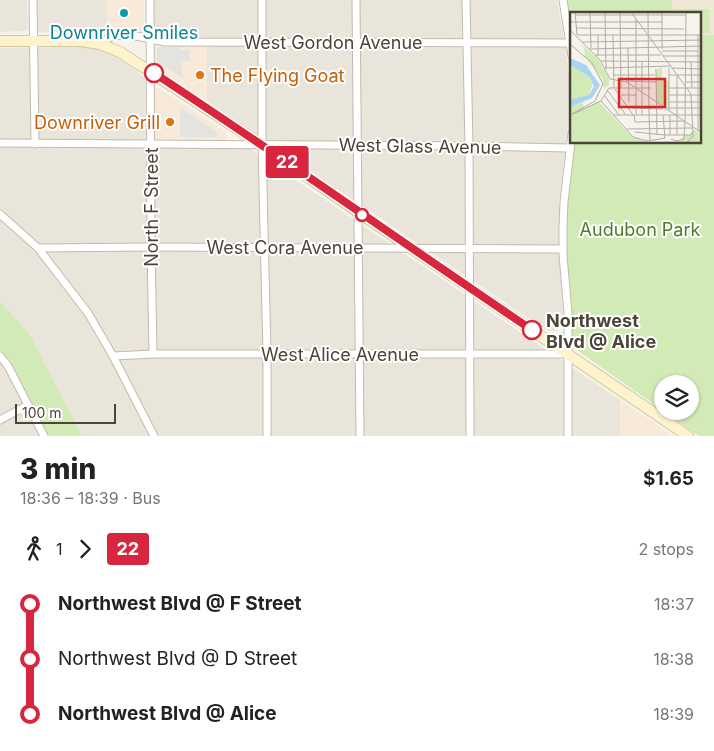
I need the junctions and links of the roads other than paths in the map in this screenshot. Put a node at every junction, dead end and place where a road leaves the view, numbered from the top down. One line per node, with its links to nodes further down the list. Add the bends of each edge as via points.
1 (33, 0): 8 (street)
2 (150, 0): 7 (street, North F Street)
3 (262, 0): 10 (street)
4 (356, 0): 11 (street)
5 (466, 0): 12 (street)
6 (563, 0): 13 (street)
7 (150, 39): 10 (street, West Gordon Avenue, via 165,42); 14 (street, West Gordon Avenue, via 112,36); 15 (street, North F Street)
8 (34, 40): 9 (main road); 14 (main road); 17 (street)
9 (0, 41)
10 (263, 42): 11 (street, West Gordon Avenue); 20 (street)
11 (357, 42): 12 (street, West Gordon Avenue); 21 (street)
12 (467, 43): 13 (street, West Gordon Avenue); 22 (street)
13 (570, 43)
14 (100, 44): 15 (main road)
15 (150, 70): 18 (street, North F Street); 20 (main road)
16 (0, 143): 17 (street, West Glass Avenue)
17 (35, 144): 18 (street, West Glass Avenue)
18 (151, 144): 20 (street, West Glass Avenue); 26 (street, North F Street)
19 (571, 144): 23 (street)
20 (262, 145): 21 (street, West Glass Avenue); 24 (main road); 27 (street)
21 (358, 145): 22 (street, West Glass Avenue); 24 (street)
22 (469, 146): 23 (street, West Glass Avenue); 32 (street)
23 (570, 148): 31 (street)
24 (358, 212): 28 (street); 29 (main road)
25 (0, 214): 30 (street)
26 (151, 247): 27 (street, West Cora Avenue); 30 (street, West Cora Avenue); 34 (street, North F Street)
27 (264, 247): 28 (street, West Cora Avenue); 35 (street)
28 (358, 247): 29 (street, West Cora Avenue); 36 (street)
29 (410, 247): 32 (street, West Cora Avenue); 33 (main road)
30 (38, 248): 40 (street, via 88,313)
31 (563, 248): 32 (street, West Cora Avenue); 38 (street)
32 (469, 249): 33 (street)
33 (469, 287): 37 (street); 38 (main road)
34 (153, 354): 35 (street, West Alice Avenue); 40 (street, West Alice Avenue)
35 (267, 354): 36 (street, West Alice Avenue); 46 (street)
36 (359, 354): 37 (street, West Alice Avenue); 47 (street)
37 (470, 354): 38 (street, West Alice Avenue); 48 (street)
38 (568, 354): 43 (main road); 49 (street)
39 (0, 356): 41 (street)
40 (113, 356): 45 (street)
41 (28, 405): 42 (street); 44 (street)
42 (0, 420)
43 (676, 432): 50 (main road)
44 (44, 436)
45 (154, 436)
46 (266, 436)
47 (360, 436)
48 (470, 436)
49 (568, 436)
50 (688, 436)

